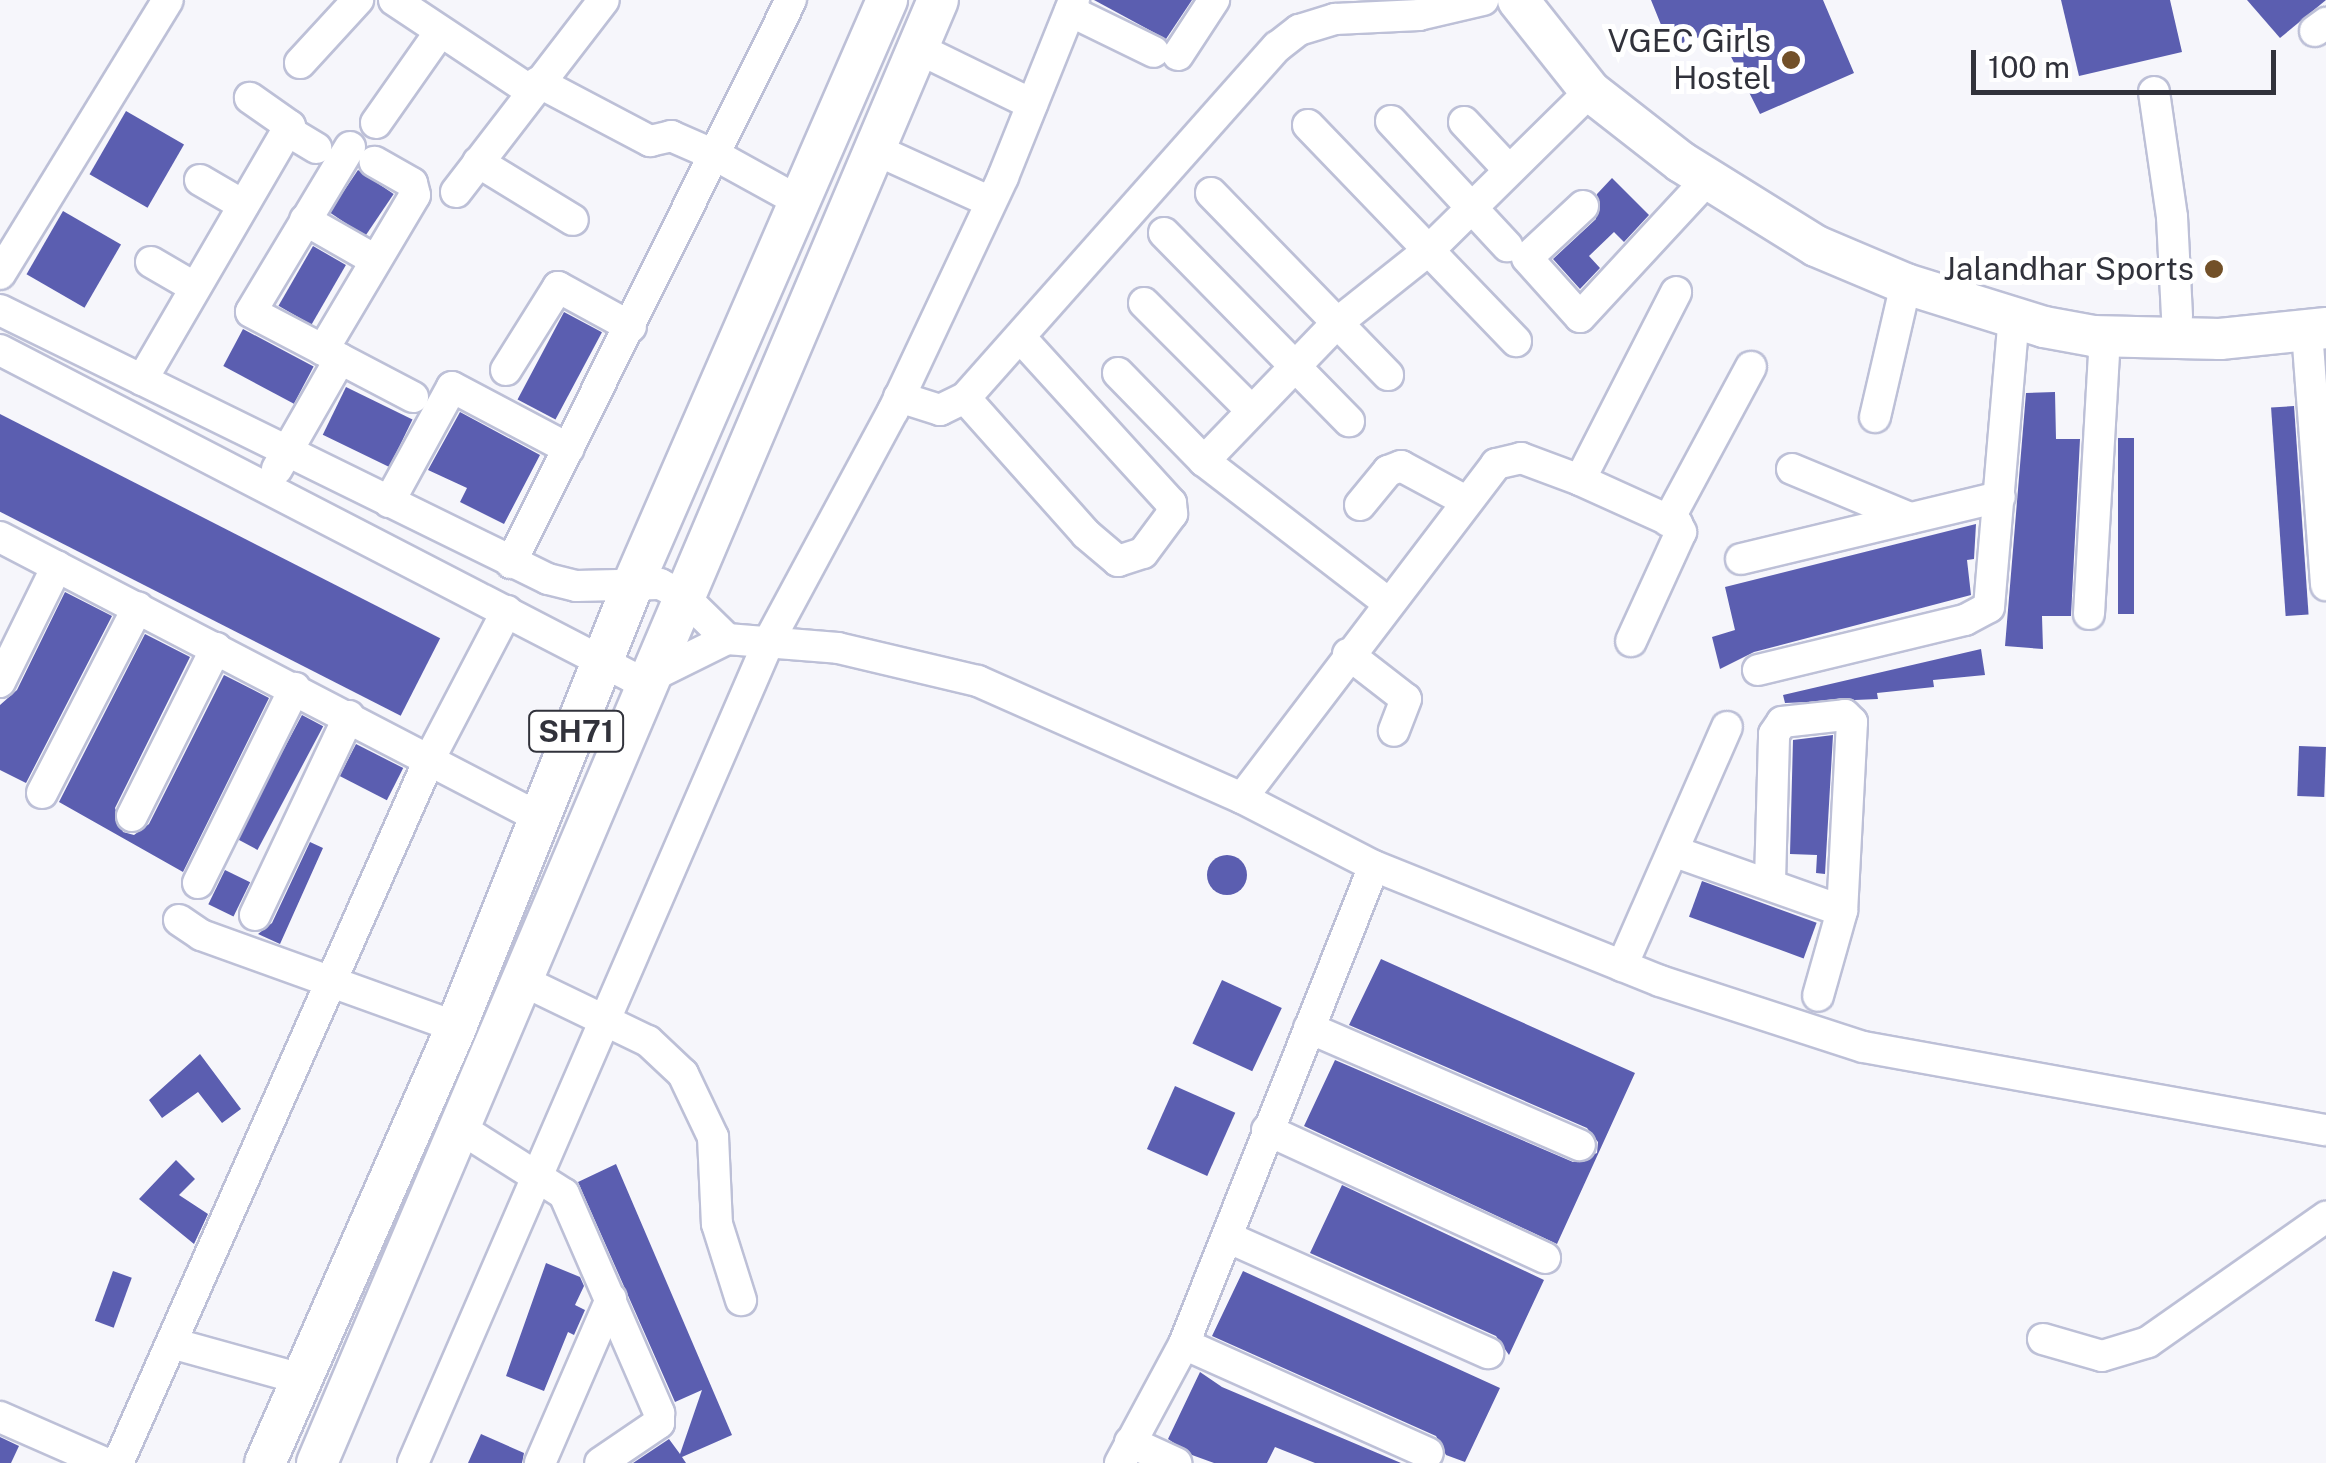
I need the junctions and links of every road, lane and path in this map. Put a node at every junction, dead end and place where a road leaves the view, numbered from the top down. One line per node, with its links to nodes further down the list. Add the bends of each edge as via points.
1 (168, 0): 48 (street)
2 (358, 0): 15 (street)
3 (394, 0): 13 (street)
4 (604, 0): 17 (street)
5 (791, 0): 28 (street)
6 (887, 0): 35 (main road, SH71)
7 (938, 0): 14 (main road, SH71)
8 (1214, 0): 12 (street, via 1166,53)
9 (1483, 0): 60 (street, via 1419,16 1335,19 1299,30)
10 (1518, 0): 16 (main road)
11 (1544, 0): 16 (main road)
12 (1072, 5): 20 (street)
13 (440, 32): 17 (street); 23 (street)
14 (917, 48): 20 (street); 27 (main road, SH71)
15 (300, 63)
16 (1580, 70): 30 (street); 32 (main road); 40 (main road, via 1665,122)
17 (535, 86): 28 (street, via 650,141 671,136); 29 (street)
18 (2154, 92): 54 (street, via 2172,217)
19 (250, 98): 25 (street, via 288,122)
20 (1032, 104): 36 (street)
21 (1391, 121): 37 (street)
22 (1464, 122): 30 (street)
23 (376, 123)
24 (1308, 125): 45 (street)
25 (288, 130): 26 (street); 38 (street)
26 (316, 148)
27 (874, 150): 36 (street); 95 (main road, SH71)
28 (717, 156): 35 (street); 58 (street)
29 (478, 162): 33 (street); 42 (street)
30 (1508, 169): 37 (street)
31 (200, 180): 38 (street)
32 (1707, 180): 39 (street, via 1580,317 1527,258); 40 (main road)
33 (456, 192)
34 (1211, 193): 57 (street)
35 (802, 202): 93 (main road, SH71)
36 (991, 202): 71 (street)
37 (1472, 204): 44 (street); 45 (street)
38 (244, 205): 50 (street)
39 (1583, 206)
40 (1768, 207): 49 (main road); 59 (main road)
41 (305, 220): 46 (street); 46 (street, via 362,154 416,190); 63 (street, via 252,312)
42 (573, 220)
43 (1164, 233): 65 (street)
44 (1506, 246)
45 (1429, 250): 57 (street); 61 (street)
46 (375, 260): 63 (street)
47 (150, 262): 50 (street)
48 (0, 274)
49 (1906, 284): 55 (main road); 74 (street)
50 (194, 287): 69 (street)
51 (1676, 292): 80 (street)
52 (1144, 304): 73 (street)
53 (0, 310): 69 (street)
54 (2177, 316): 56 (main road); 59 (main road)
55 (2014, 318): 59 (main road); 83 (street)
56 (2320, 320): 59 (main road, via 2220,339); 82 (street)
57 (1336, 324): 65 (street); 68 (street)
58 (631, 326): 66 (street, via 558,287); 76 (street)
59 (2098, 328): 99 (street)
60 (1020, 337): 72 (street); 72 (street, via 1171,503 1172,514 1143,554 1118,561 1096,543)
61 (1516, 341)
62 (0, 350): 81 (street)
63 (331, 354): 70 (street); 77 (street)
64 (1751, 367): 88 (street)
65 (1294, 368): 73 (street); 75 (street)
66 (506, 370)
67 (1118, 373): 78 (street)
68 (1388, 375)
69 (142, 380): 77 (street)
70 (412, 397)
71 (900, 398): 72 (street, via 940,410); 101 (street)
72 (966, 398)
73 (1252, 410): 78 (street)
74 (1875, 416)
75 (1348, 420)
76 (569, 449): 85 (street, via 452,387); 91 (street)
77 (286, 452): 81 (street); 85 (street)
78 (1204, 462): 96 (street)
79 (1792, 469): 87 (street)
80 (1580, 480): 84 (street, via 1509,459 1496,464); 88 (street)
81 (268, 488): 98 (street)
82 (2323, 489): 94 (street, via 2320,574)
83 (2000, 496): 87 (street); 106 (street, via 1994,596 1981,614)
84 (1466, 501): 86 (street, via 1398,466); 96 (street)
85 (388, 502): 91 (street)
86 (1360, 505)
87 (1910, 518): 90 (street)
88 (1668, 521): 102 (street, via 1677,524 1680,540)
89 (0, 537): 92 (street)
90 (1740, 559)
91 (511, 563): 93 (street, via 576,586)
92 (57, 566): 97 (street); 108 (street)
93 (633, 584): 95 (street, via 660,584); 105 (main road, SH71)
94 (2326, 586)
95 (682, 595): 100 (street); 107 (main road, SH71)
96 (1387, 602): 104 (street)
97 (138, 607): 103 (street); 114 (street)
98 (506, 611): 105 (street); 113 (street)
99 (2089, 614)
100 (727, 639): 101 (street); 107 (street)
101 (768, 641): 115 (street, via 838,648 978,681); 129 (street)
102 (1630, 642)
103 (216, 648): 109 (street); 116 (street)
104 (1348, 654): 112 (street, via 1406,700); 115 (street)
105 (602, 663): 107 (street); 117 (main road, SH71)
106 (1758, 670)
107 (646, 679): 126 (main road, SH71)
108 (0, 682)
109 (296, 688): 110 (street); 121 (street)
110 (349, 716): 113 (street); 123 (street)
111 (1727, 727): 118 (street)
112 (1394, 731)
113 (430, 758): 117 (street); 127 (street)
114 (42, 794)
115 (1242, 798): 119 (street)
116 (132, 816)
117 (542, 818): 130 (main road, SH71)
118 (1673, 851): 120 (street); 125 (street)
119 (1374, 866): 125 (street); 131 (street)
120 (1770, 881): 122 (street); 122 (street, via 1774,734 1782,722 1845,714 1852,722)
121 (198, 883)
122 (1842, 911): 128 (street)
123 (255, 914)
124 (178, 920): 127 (street, via 201,935)
125 (1622, 966): 134 (street, via 1863,1046)
126 (522, 980): 129 (street); 132 (main road, SH71)
127 (336, 981): 130 (street); 143 (street)
128 (1818, 996)
129 (605, 1020): 136 (street); 141 (street, via 663,1051 706,1112 718,1160 717,1224)
130 (456, 1027): 146 (main road, SH71)
131 (1309, 1028): 133 (street); 135 (street)
132 (460, 1128): 136 (street); 153 (main road, SH71)
133 (1267, 1130): 138 (street); 139 (street)
134 (2326, 1130)
135 (1580, 1144)
136 (538, 1172): 140 (street, via 567,1199); 154 (street)
137 (2326, 1218): 142 (street, via 2148,1342 2102,1356)
138 (1227, 1237): 144 (street); 145 (street)
139 (1545, 1258)
140 (611, 1299): 155 (street); 156 (street, via 661,1416)
141 (741, 1300)
142 (2043, 1339)
143 (175, 1344): 146 (street); 151 (street)
144 (1184, 1344): 148 (street); 149 (street)
145 (1488, 1353)
146 (301, 1379): 152 (main road, SH71)
147 (0, 1418): 150 (street)
148 (1125, 1453): 157 (street)
149 (1428, 1453)
150 (104, 1463)
151 (118, 1463)
152 (265, 1463)
153 (318, 1463)
154 (413, 1463)
155 (540, 1463)
156 (600, 1463)
157 (1176, 1463)

